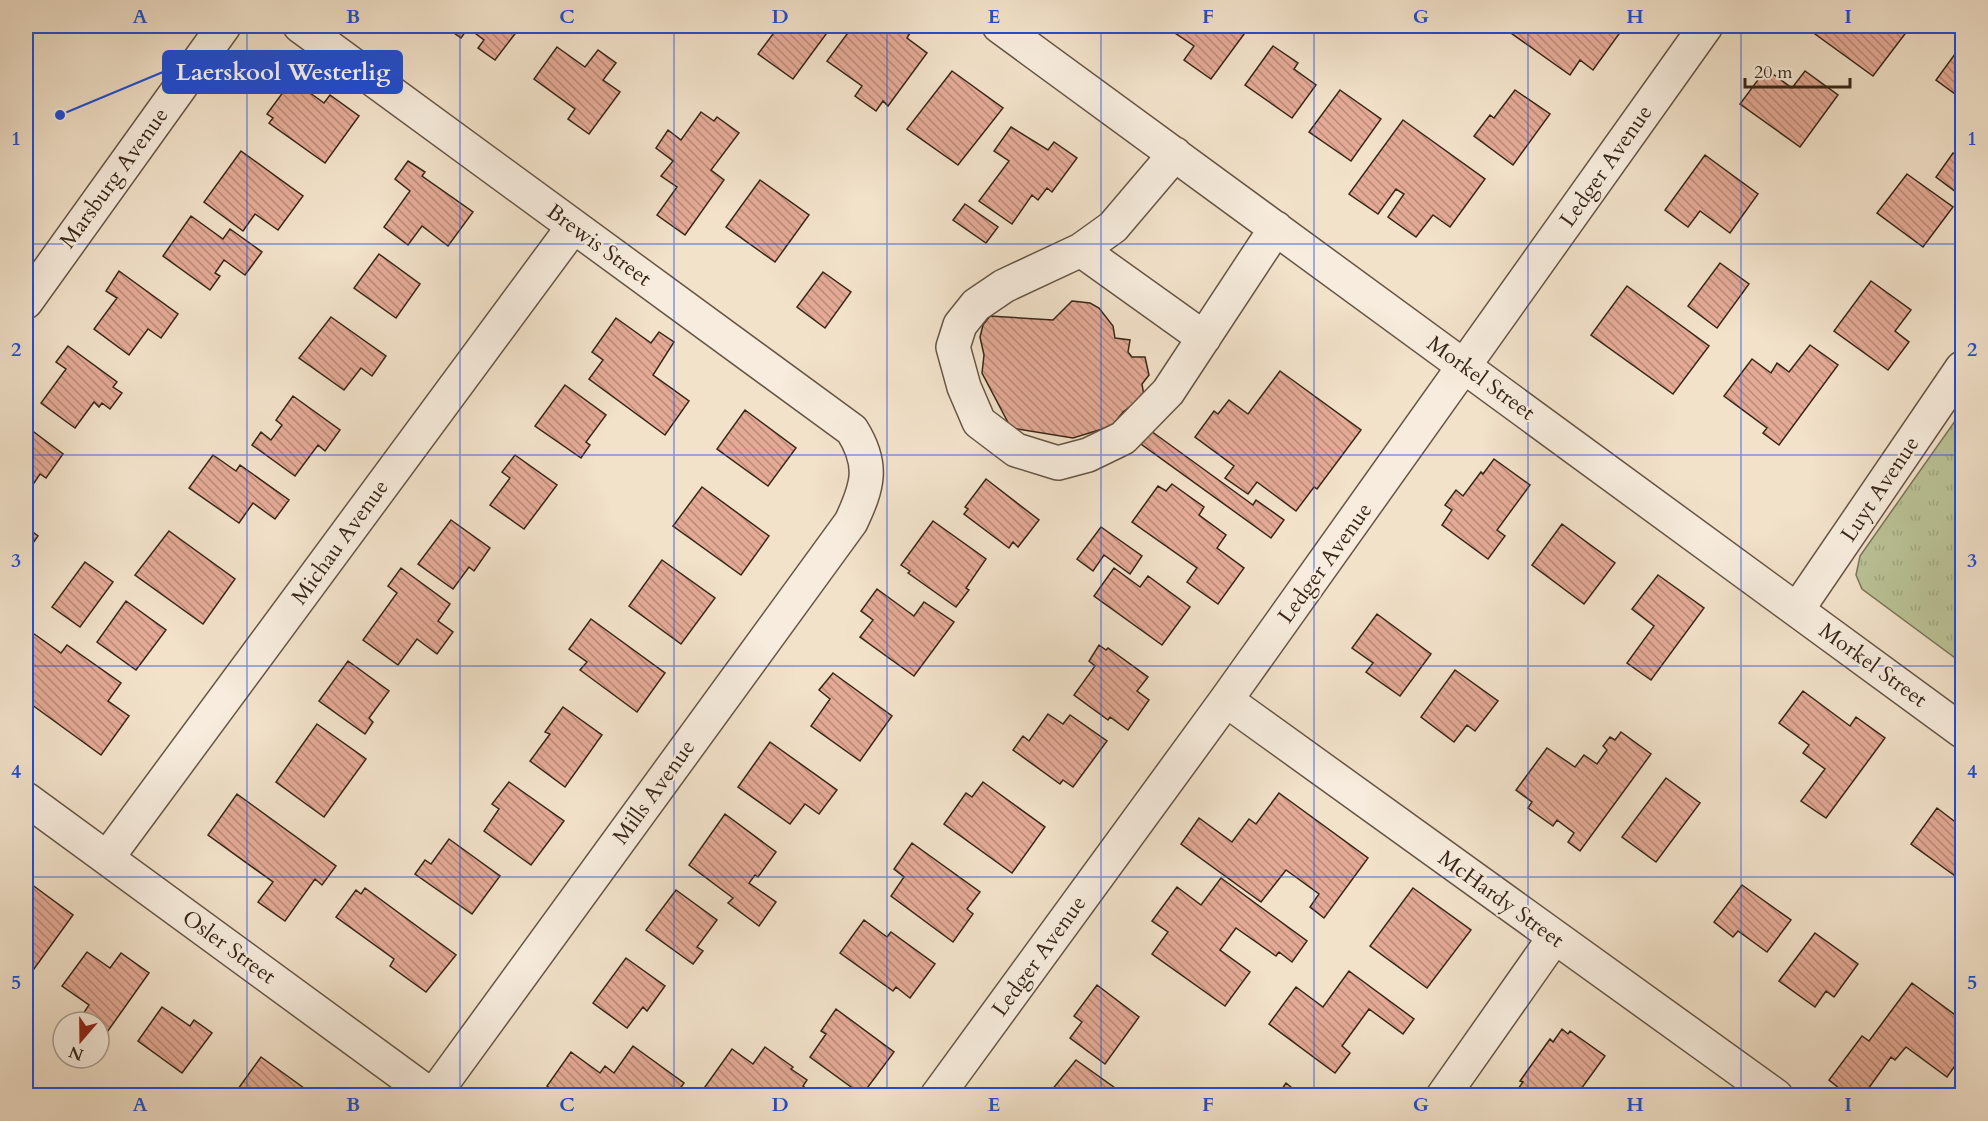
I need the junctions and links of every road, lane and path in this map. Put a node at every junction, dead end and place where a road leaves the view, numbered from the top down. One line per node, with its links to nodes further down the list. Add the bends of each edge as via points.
1 (224, 26): 9 (street, Marsburg Avenue)
2 (300, 26): 6 (street, Brewis Street)
3 (999, 26): 5 (street, Morkel Street)
4 (1691, 31): 11 (street, Ledger Avenue)
5 (1175, 154): 7 (street, Morkel Street); 8 (street, via 1113,227)
6 (573, 227): 13 (street, Brewis Street, via 852,430 864,449 868,466); 18 (street, Michau Avenue)
7 (1276, 228): 10 (street); 11 (street, Morkel Street)
8 (1081, 250): 10 (street); 10 (street, via 1004,286 976,305 960,325 953,347 979,422 1016,450 1058,463 1088,455 1123,438 1168,392)
9 (26, 302)
10 (1204, 338)
11 (1466, 367): 14 (street, Morkel Street); 15 (street, Ledger Avenue)
12 (1962, 368): 14 (street, Luyt Avenue)
13 (865, 484): 20 (street, Mills Avenue, via 851,522)
14 (1797, 610): 16 (street, Morkel Street)
15 (1227, 700): 19 (street, McHardy Street); 21 (street, Ledger Avenue)
16 (1962, 731)
17 (26, 799): 18 (street, Osler Street)
18 (107, 858): 20 (street, Osler Street)
19 (1554, 938): 22 (street); 23 (street, McHardy Street)
20 (432, 1095)
21 (937, 1095)
22 (1443, 1095)
23 (1776, 1095)

